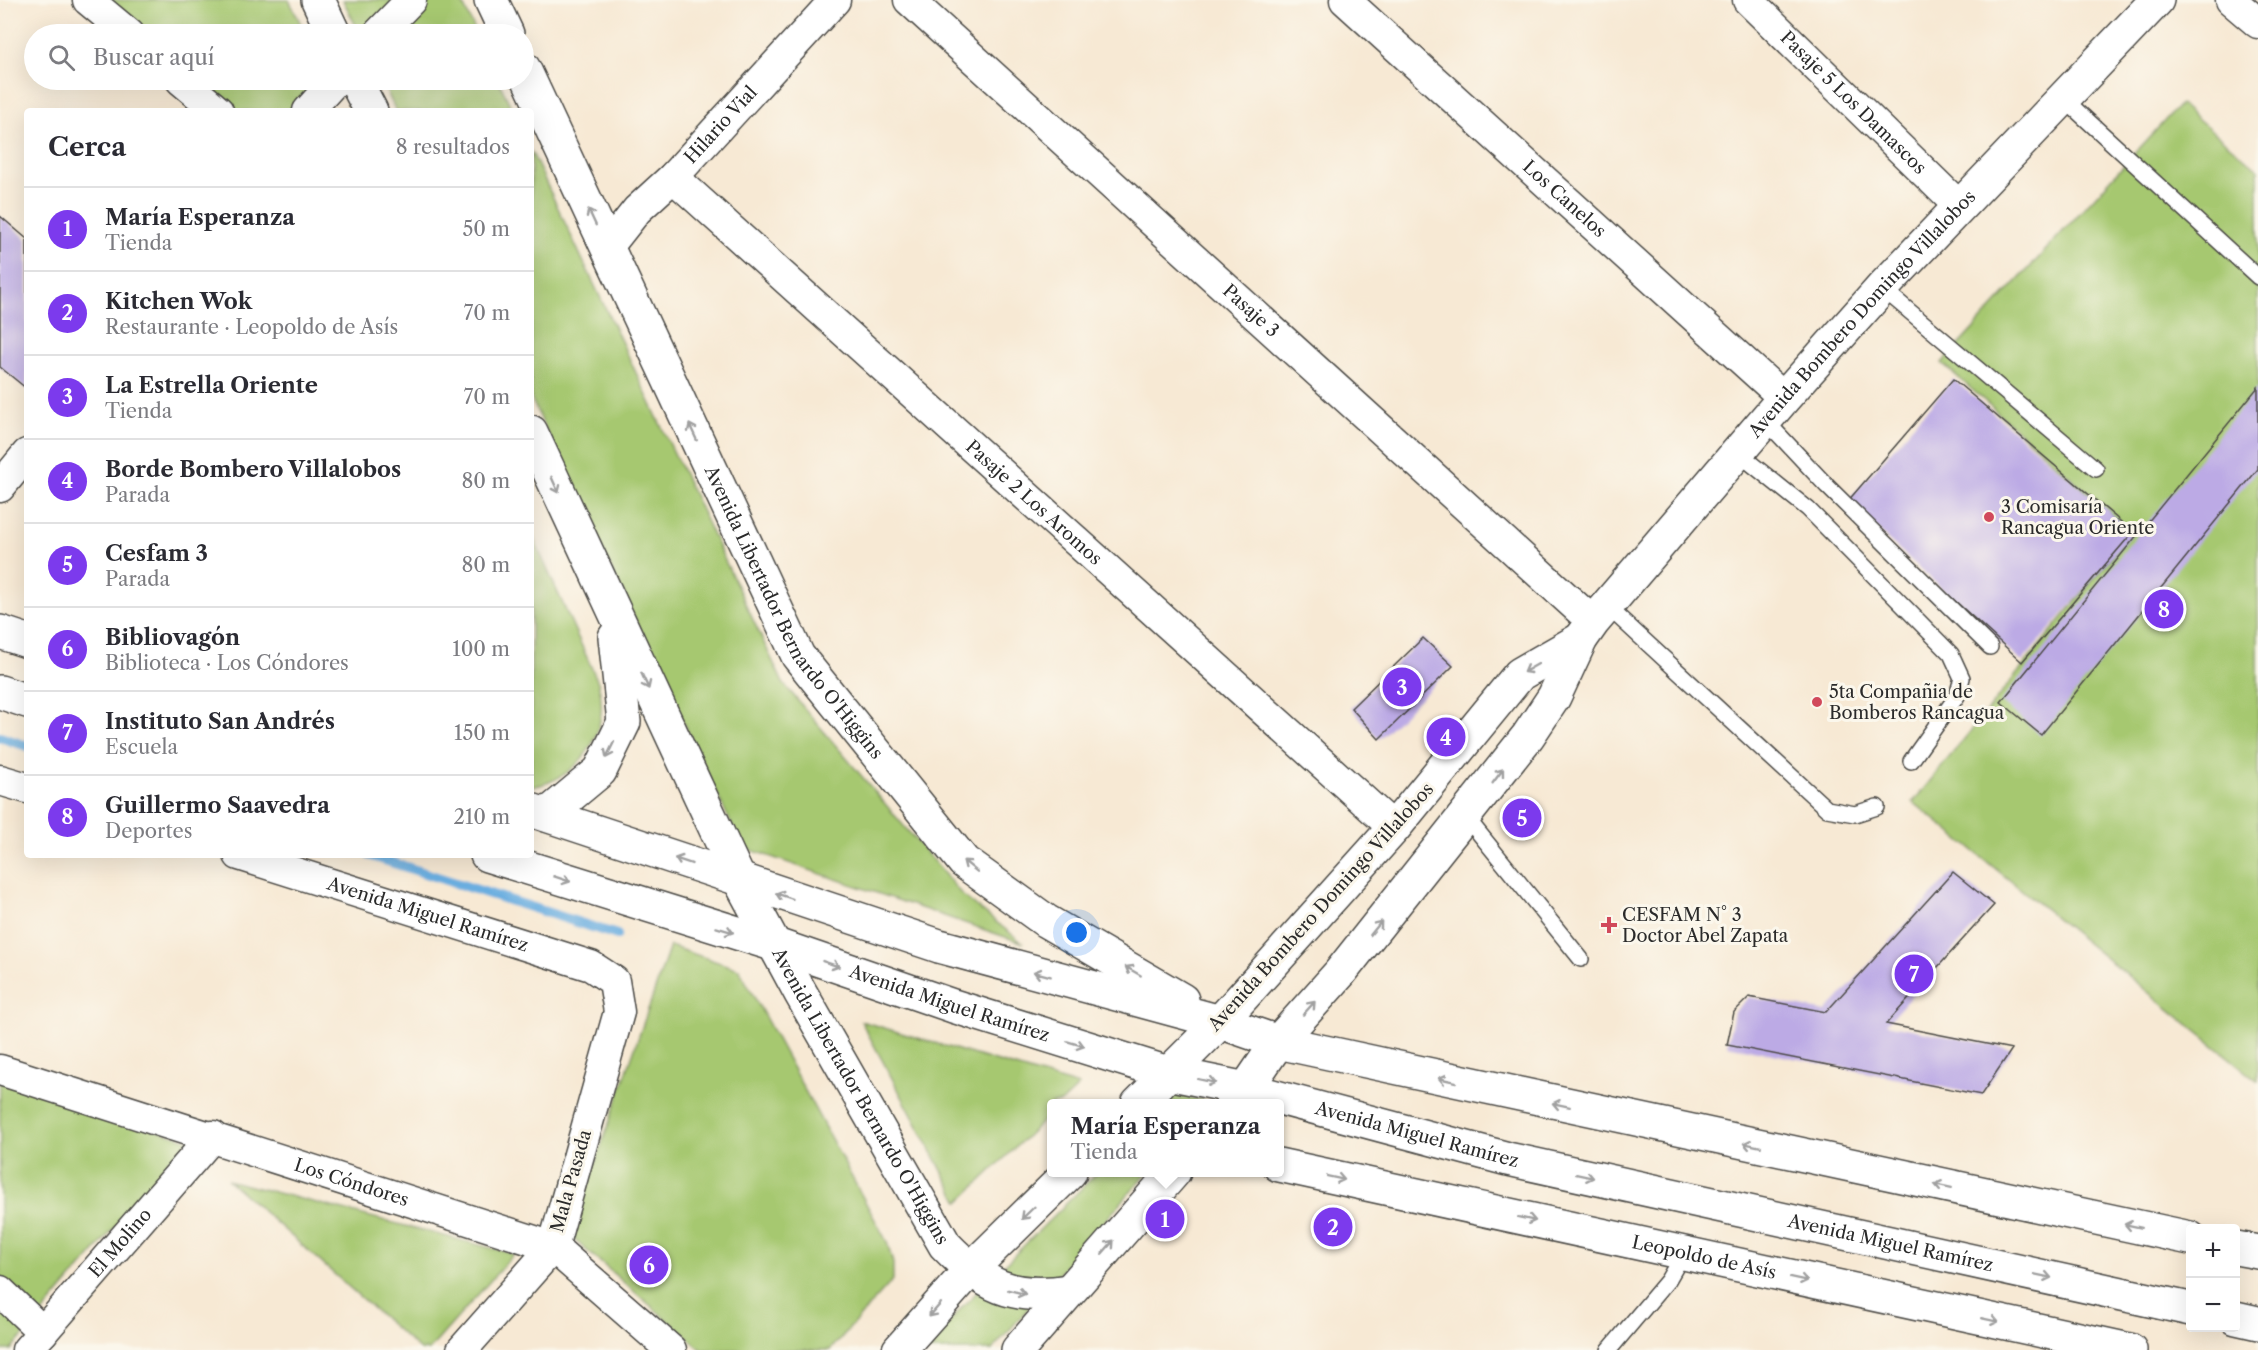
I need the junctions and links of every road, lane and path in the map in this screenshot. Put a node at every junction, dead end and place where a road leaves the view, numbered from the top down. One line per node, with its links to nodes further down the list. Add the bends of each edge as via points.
1 (88, 0): 12 (street)
2 (318, 0): 13 (main road)
3 (411, 0): 14 (street)
4 (491, 0): 15 (main road)
5 (835, 0): 24 (street, Hilario Vial)
6 (909, 0): 36 (street, Pasaje 3)
7 (1345, 0): 29 (street, Los Canelos)
8 (1748, 0): 25 (street, Pasaje 5 Los Damascos)
9 (2157, 0): 20 (main road, Avenida Bombero Domingo Villalobos)
10 (2230, 0): 11 (street)
11 (2258, 23)
12 (117, 24)
13 (329, 24)
14 (388, 24)
15 (502, 24)
16 (193, 90): 21 (street)
17 (327, 90): 22 (street)
18 (360, 90): 23 (main road)
19 (534, 90): 26 (main road, Avenida Libertador Bernardo O'Higgins, one-way to 19)
20 (2064, 99): 25 (main road, Avenida Bombero Domingo Villalobos); 27 (lane)
21 (214, 108)
22 (311, 108)
23 (369, 108)
24 (673, 177): 26 (street, Hilario Vial, via 637,210); 48 (street, Pasaje 2 Los Aromos)
25 (1959, 206): 28 (main road, Avenida Bombero Domingo Villalobos)
26 (607, 248): 55 (main road, Avenida Libertador Bernardo O'Higgins, one-way to 26, via 1046,921 964,862 798,656)
27 (2258, 277)
28 (1882, 288): 29 (main road, Avenida Bombero Domingo Villalobos); 33 (lane)
29 (1774, 409): 31 (main road, Avenida Bombero Domingo Villalobos); 39 (lane, via 1827,486)
30 (534, 439): 35 (main road, Avenida Libertador Bernardo O'Higgins, one-way to 35)
31 (1738, 453): 36 (main road, Avenida Bombero Domingo Villalobos); 42 (lane, via 1808,509 1951,654 1962,678 1957,696)
32 (24, 458): 34 (street)
33 (2096, 469)
34 (0, 487)
35 (612, 611): 46 (main road, one-way to 46, via 624,722 600,771); 51 (main road, Avenida Libertador Bernardo O'Higgins, one-way to 51)
36 (1594, 622): 45 (lane, via 1827,809 1855,814); 47 (main road, Avenida Bombero Domingo Villalobos, one-way to 36, via 1554,697); 48 (main road, Avenida Bombero Domingo Villalobos, one-way to 48, via 1520,674)
37 (0, 632): 38 (main road)
38 (24, 640)
39 (1990, 647)
40 (0, 692): 41 (main road)
41 (24, 700)
42 (1911, 761)
43 (0, 780): 44 (street)
44 (24, 787)
45 (1877, 807)
46 (539, 812): 51 (main road, one-way to 46)
47 (1466, 817): 53 (lane); 56 (main road, Avenida Bombero Domingo Villalobos, one-way to 47, via 1340,974)
48 (1394, 828): 55 (main road, Avenida Bombero Domingo Villalobos)
49 (249, 858): 54 (street, Avenida Miguel Ramírez, via 591,966)
50 (497, 858): 52 (main road, Avenida Miguel Ramírez, one-way to 52)
51 (739, 879): 52 (main road, Avenida Libertador Bernardo O'Higgins); 55 (main road, one-way to 51, via 939,946)
52 (776, 945): 58 (main road, Avenida Miguel Ramírez, one-way to 58, via 953,1006); 71 (main road, Avenida Libertador Bernardo O'Higgins, via 945,1245)
53 (1581, 959)
54 (614, 981): 67 (street, Mala Pasada, via 619,1012)
55 (1220, 1022): 56 (main road); 58 (main road, Avenida Bombero Domingo Villalobos)
56 (1278, 1042): 59 (main road, Avenida Bombero Domingo Villalobos); 66 (main road, one-way to 56)
57 (0, 1070): 62 (street, Los Cóndores)
58 (1168, 1073): 59 (main road, Avenida Miguel Ramírez, one-way to 59); 60 (main road, Avenida Bombero Domingo Villalobos)
59 (1239, 1096)
60 (1143, 1099)
61 (1284, 1107): 74 (main road, Avenida Miguel Ramírez, one-way to 74)
62 (213, 1136): 67 (street, Los Cóndores); 77 (street, El Molino)
63 (1284, 1166): 70 (main road, Leopoldo de Asís, one-way to 70)
64 (1066, 1177): 71 (main road, one-way to 71)
65 (1170, 1177): 73 (main road, one-way to 65)
66 (2186, 1237)
67 (553, 1247): 78 (street, Mala Pasada); 79 (street, Los Cóndores)
68 (2240, 1249): 69 (main road)
69 (2258, 1252)
70 (1683, 1254): 82 (lane, via 1668,1280); 83 (main road, Leopoldo de Asís, one-way to 83)
71 (970, 1270): 73 (main road, Avenida Libertador Bernardo O'Higgins, one-way to 73, via 1014,1292 1038,1296); 80 (main road, one-way to 80)
72 (0, 1291): 77 (street)
73 (1069, 1291): 81 (main road)
74 (2186, 1308)
75 (2240, 1319): 76 (main road)
76 (2258, 1323)
77 (35, 1341)
78 (462, 1350)
79 (671, 1350)
80 (899, 1350)
81 (1018, 1350)
82 (1609, 1350)
83 (2130, 1350)

